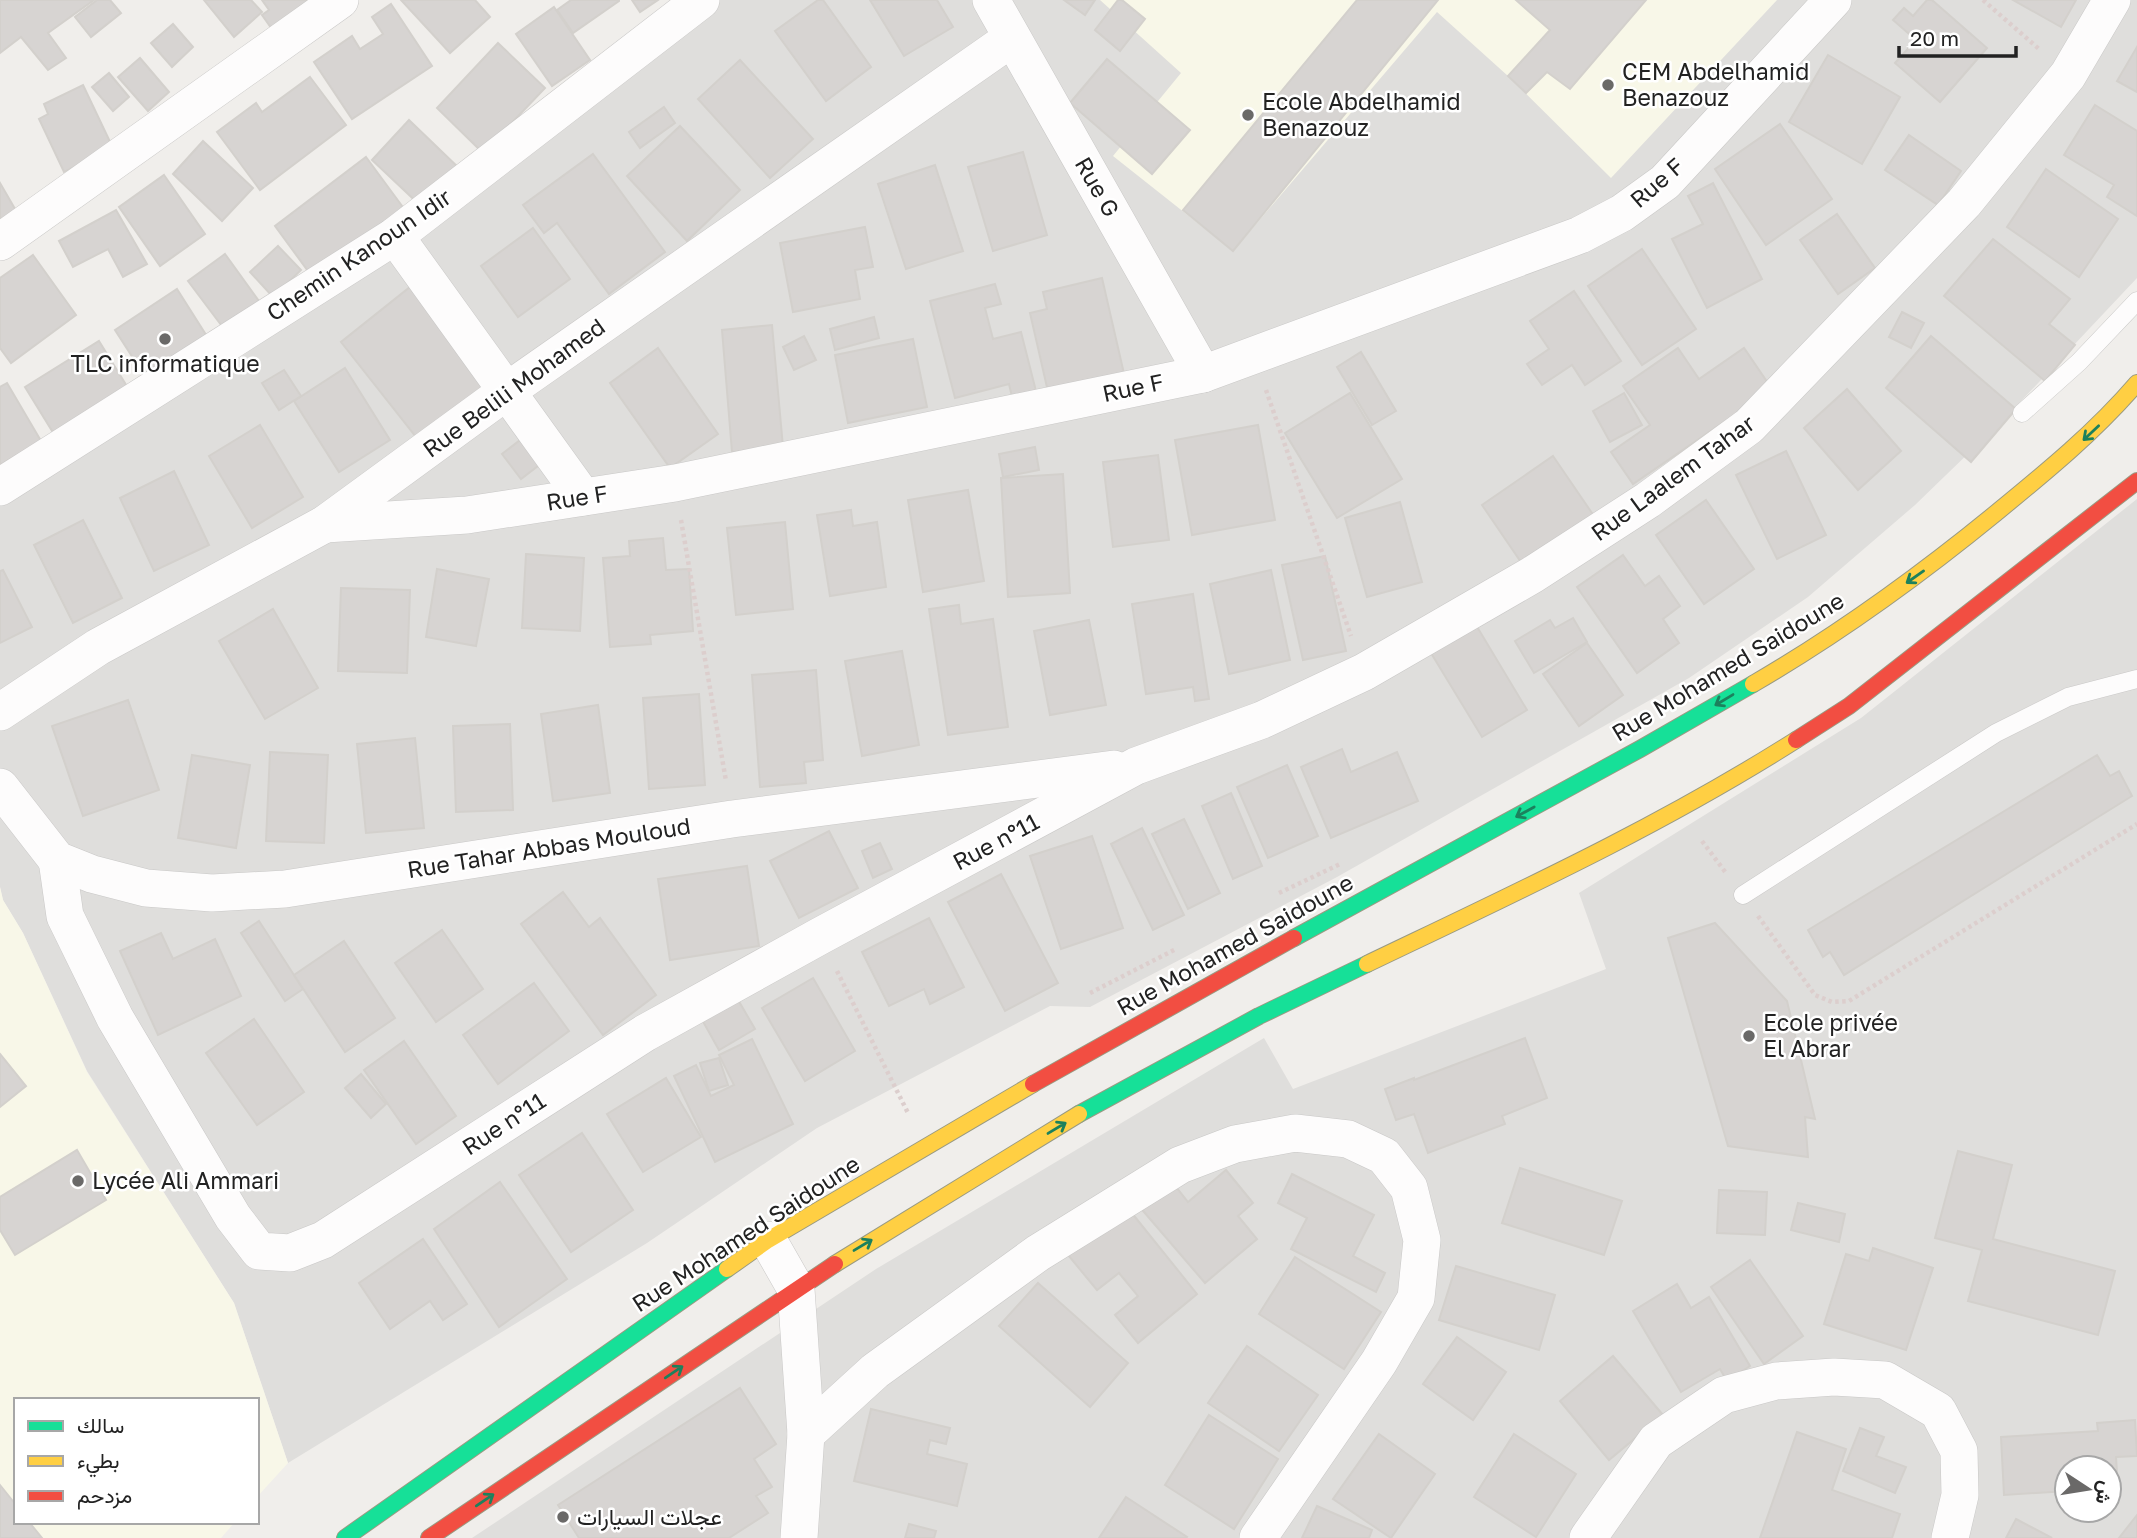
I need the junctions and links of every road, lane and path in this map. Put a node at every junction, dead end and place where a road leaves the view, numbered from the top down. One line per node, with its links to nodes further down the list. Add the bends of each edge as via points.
1 (340, 0): 10 (street)
2 (702, 0): 9 (street, Chemin Kanoun Idir)
3 (991, 0): 7 (street, Rue G)
4 (1833, 0): 12 (street, Rue F, via 1665,182 1622,213 1580,235)
5 (1983, 0): 8 (path)
6 (2112, 0): 8 (street, Rue Laalem Tahar)
7 (1012, 38): 13 (street, Rue G); 15 (street, Rue Belili Mohamed)
8 (2068, 75): 22 (street, Rue Laalem Tahar, via 1964,203 1749,426 1648,500 1532,575)
9 (395, 236): 15 (street); 19 (street, Chemin Kanoun Idir)
10 (0, 242)
11 (2137, 301): 16 (lane)
12 (1254, 356): 13 (street, Rue F); 22 (path)
13 (1203, 374): 18 (street, Rue F)
14 (2137, 383): 38 (main road, Rue Mohamed Saidoune, one-way to 38, via 2087,437 1937,562 1802,652 1653,741 1050,1073)
15 (507, 391): 20 (street); 21 (street, Rue Belili Mohamed)
16 (2022, 413)
17 (2137, 481): 27 (main road, via 1849,706)
18 (675, 483): 20 (street, Rue F); 28 (path)
19 (0, 487)
20 (583, 497): 21 (street, Rue F, via 467,515)
21 (325, 524): 24 (street, Rue Belili Mohamed, via 98,648)
22 (1364, 672): 25 (street, Rue Laalem Tahar, via 1262,720)
23 (2137, 679): 33 (lane, via 2068,697 1996,733)
24 (0, 712)
25 (1136, 766): 28 (street, Rue Tahar Abbas Mouloud); 34 (street, Rue n°11)
26 (0, 787): 30 (street)
27 (1678, 809): 33 (path); 39 (main road, one-way to 27, via 1089,1108 1247,1022)
28 (732, 819): 30 (street, Rue Tahar Abbas Mouloud, via 285,889 212,892 146,888)
29 (2137, 824): 33 (path, via 1849,1001 1832,1002 1815,995)
30 (57, 860): 34 (street, Rue n°11, via 65,916 115,1018 233,1217 259,1251 290,1253 323,1240 645,1033)
31 (1346, 861): 32 (path)
32 (1279, 893)
33 (1743, 895)
34 (820, 936): 37 (path)
35 (1176, 948): 36 (path)
36 (1090, 993)
37 (900, 1099)
38 (768, 1240): 39 (street); 41 (main road, Rue Mohamed Saidoune)
39 (796, 1289): 40 (street); 42 (main road, one-way to 39)
40 (806, 1434): 43 (street); 44 (street, via 875,1371 1027,1261 1180,1165 1235,1144 1294,1133 1348,1139 1384,1156 1409,1188 1422,1240 1416,1298 1379,1362)
41 (345, 1538)
42 (429, 1538)
43 (799, 1538)
44 (1258, 1538)
45 (1588, 1538): 46 (street, via 1656,1441 1724,1395 1776,1381 1834,1377 1885,1380 1938,1411 1959,1451 1961,1495)
46 (1950, 1538)

